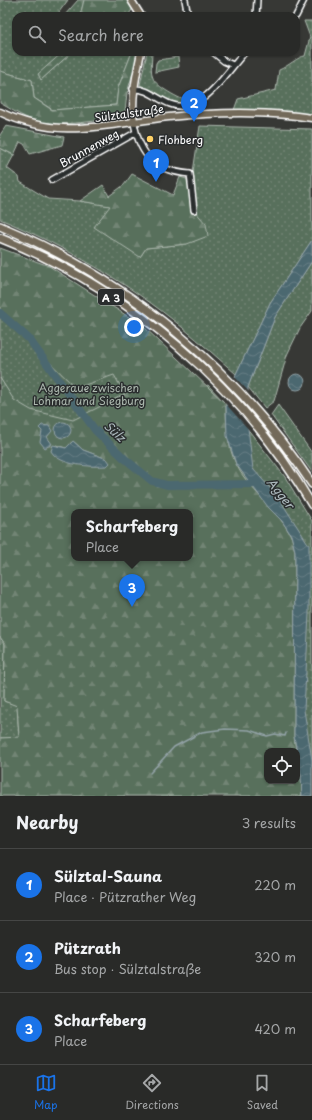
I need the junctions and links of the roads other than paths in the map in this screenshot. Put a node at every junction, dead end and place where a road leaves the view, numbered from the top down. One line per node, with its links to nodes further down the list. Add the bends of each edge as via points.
1 (130, 0): 5 (main road)
2 (184, 0): 6 (street)
3 (257, 0): 7 (street)
4 (304, 0): 8 (street)
5 (138, 12)
6 (187, 12)
7 (256, 12)
8 (298, 12)
9 (140, 56): 13 (main road)
10 (218, 56): 12 (street)
11 (241, 56): 12 (street)
12 (233, 65): 13 (street, via 210,94 188,106 170,105 146,92)
13 (133, 89): 16 (main road)
14 (0, 112): 16 (main road, Sülztalstraße, via 32,124 60,129 86,129)
15 (312, 118): 16 (main road, Sülztalstraße, via 283,114 236,113)
16 (134, 122): 17 (street)
17 (135, 133): 18 (street, Brunnenweg); 19 (street, via 152,161 165,170 190,174)
18 (52, 180)
19 (194, 210)
20 (0, 226): 22 (highway, A 3, via 58,252 112,284 163,320 213,364 248,400 295,458)
21 (0, 238): 23 (highway, A 3, via 60,266 114,298 164,335 210,375 264,436)
22 (312, 484)
23 (312, 505)

